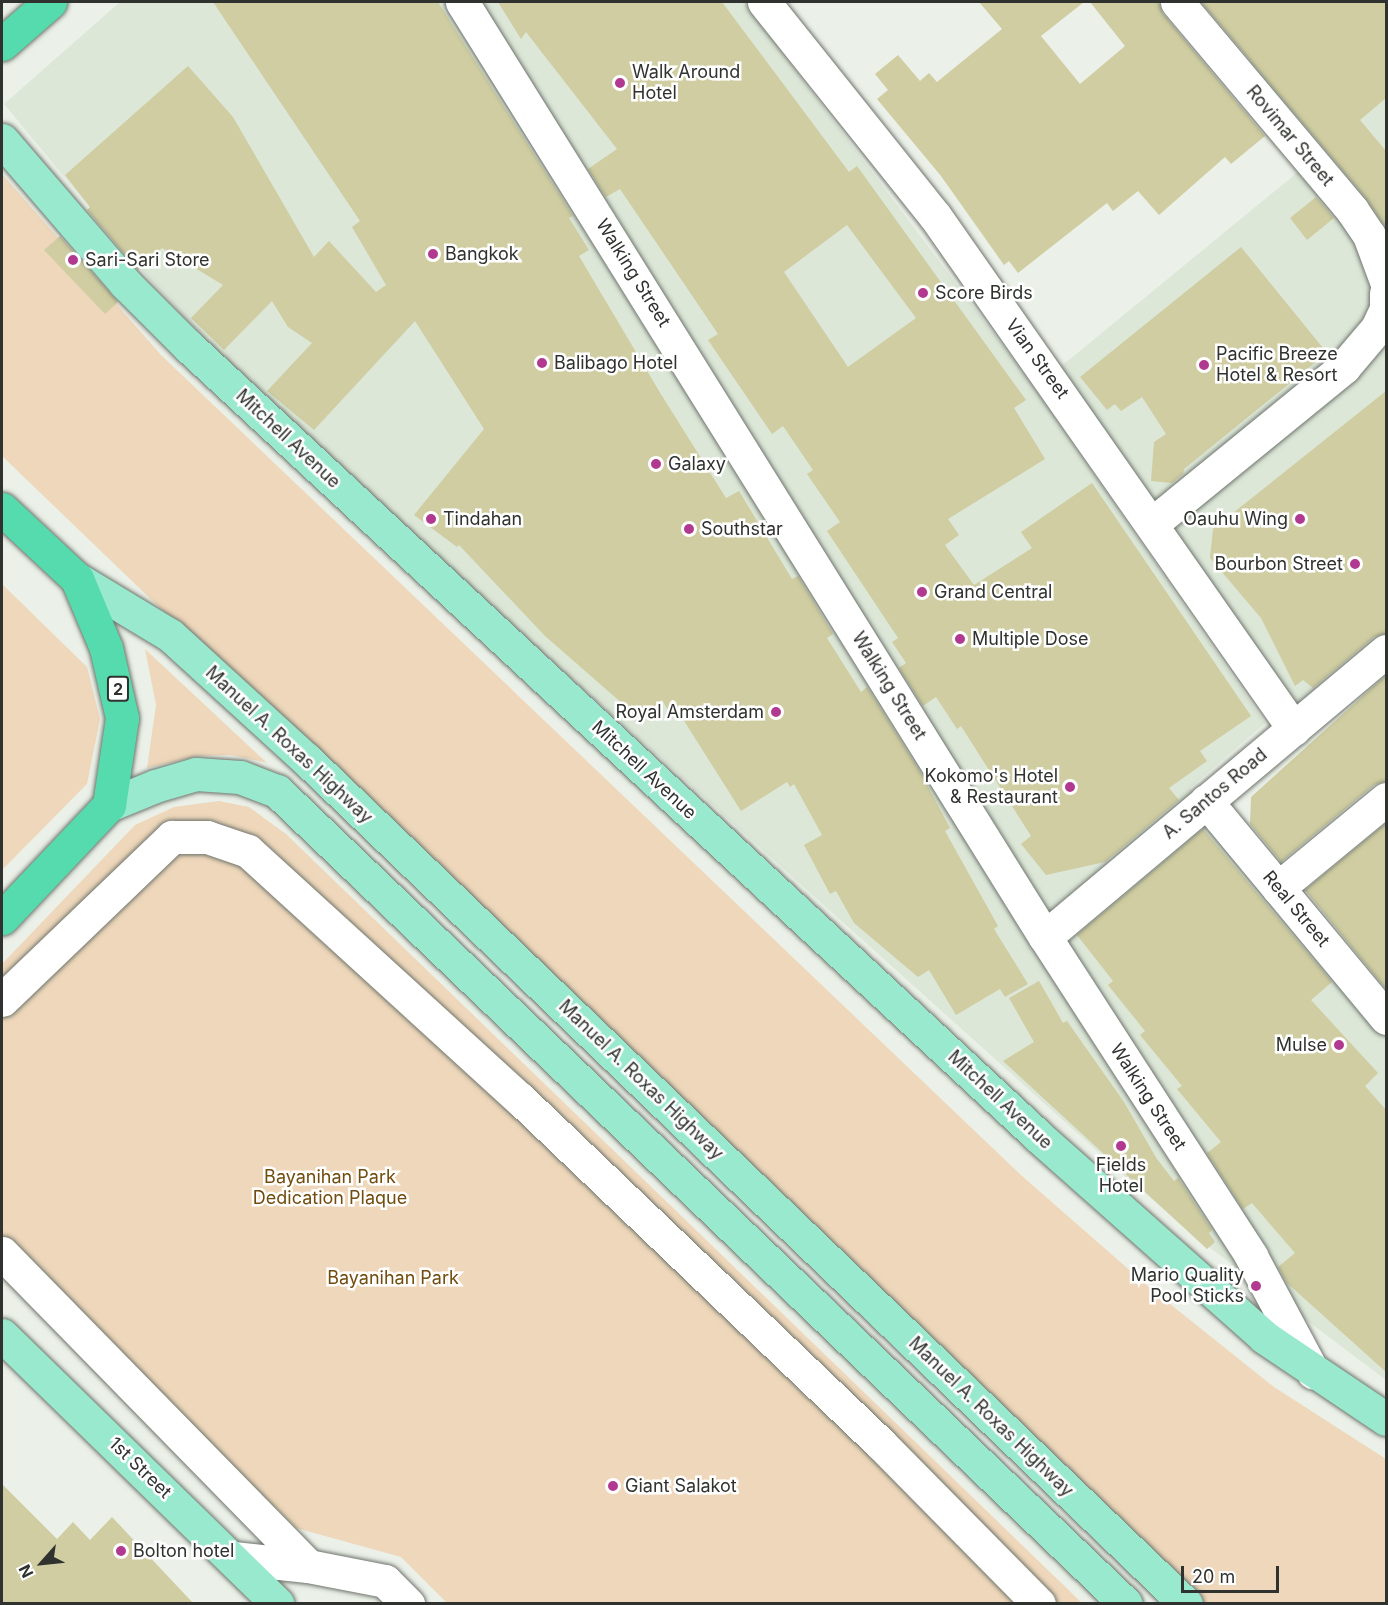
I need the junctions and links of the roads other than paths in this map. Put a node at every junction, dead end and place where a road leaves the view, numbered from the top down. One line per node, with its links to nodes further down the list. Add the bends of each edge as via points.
1 (50, 2): 5 (highway)
2 (462, 2): 19 (street, Walking Street)
3 (765, 2): 10 (street, Vian Street, via 934,216)
4 (1177, 2): 7 (street, Rovimar Street, via 1352,210 1369,235)
5 (2, 44)
6 (2, 140): 24 (main road, Mitchell Avenue, via 125,283 188,346 1038,1136 1264,1337)
7 (1386, 281)
8 (1386, 293): 10 (street, via 1386,309 1377,328 1344,367)
9 (2, 509): 11 (highway, 2)
10 (1153, 524): 13 (street, Vian Street)
11 (78, 579): 16 (highway, 2, via 106,648 122,718); 32 (main road, Manuel A. Roxas Highway, via 170,635 306,759)
12 (1386, 651): 13 (street, A. Santos Road)
13 (1294, 729): 15 (street, A. Santos Road)
14 (1386, 799): 17 (street)
15 (1206, 801): 17 (street, Real Street); 19 (street, A. Santos Road)
16 (110, 806): 18 (highway); 31 (main road, via 155,786 196,774 240,777 277,791)
17 (1278, 888): 21 (street, Real Street)
18 (2, 918)
19 (1045, 938): 24 (street, Walking Street, via 1251,1256)
20 (2, 1000): 30 (street, via 172,837 207,837 248,851 529,1107 880,1444)
21 (1386, 1018)
22 (2, 1252): 27 (street)
23 (2, 1335): 26 (main road, 1st Street)
24 (1313, 1372): 25 (main road, Mitchell Avenue)
25 (1385, 1415)
26 (233, 1558): 27 (street); 28 (main road, 1st Street)
27 (308, 1566): 29 (street, via 385,1581)
28 (278, 1604)
29 (408, 1604)
30 (1039, 1604)
31 (1126, 1604)
32 (1186, 1604)

